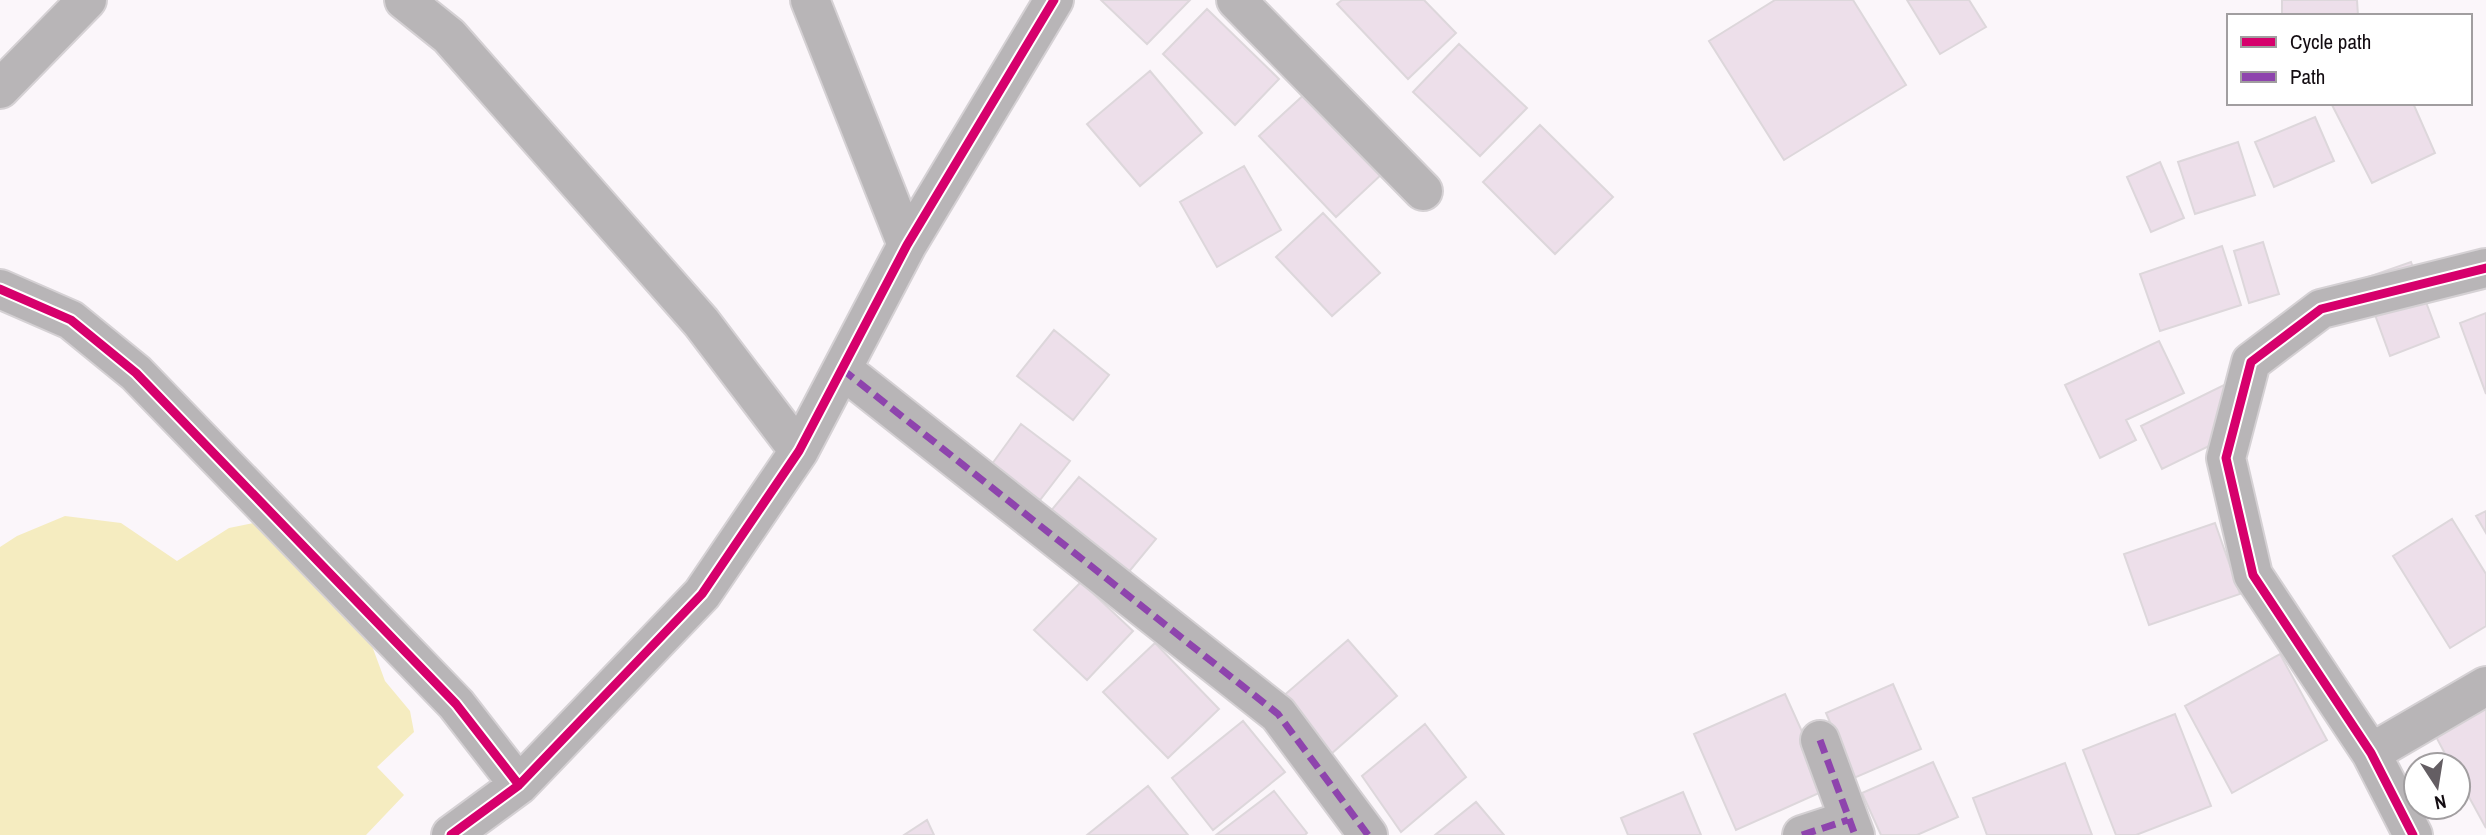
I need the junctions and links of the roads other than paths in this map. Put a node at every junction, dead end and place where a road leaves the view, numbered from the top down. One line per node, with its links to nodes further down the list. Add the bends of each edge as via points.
1 (87, 0): 6 (street)
2 (404, 0): 12 (street, via 449,36 701,322)
3 (810, 0): 8 (street)
4 (1054, 0): 8 (street)
5 (1236, 0): 7 (street)
6 (0, 89)
7 (1423, 191)
8 (907, 245): 11 (street)
9 (2486, 268): 15 (street, via 2321,309 2251,362 2226,458 2253,575)
10 (0, 289): 16 (street, via 71,320 136,373 456,704)
11 (842, 369): 12 (street); 19 (street, via 1278,714)
12 (799, 451): 16 (street, via 702,594)
13 (2486, 685): 15 (street)
14 (1820, 740): 17 (street)
15 (2371, 753): 21 (street)
16 (519, 785): 18 (street)
17 (1851, 827): 20 (street)
18 (451, 835)
19 (1368, 835)
20 (1802, 835)
21 (2413, 835)

